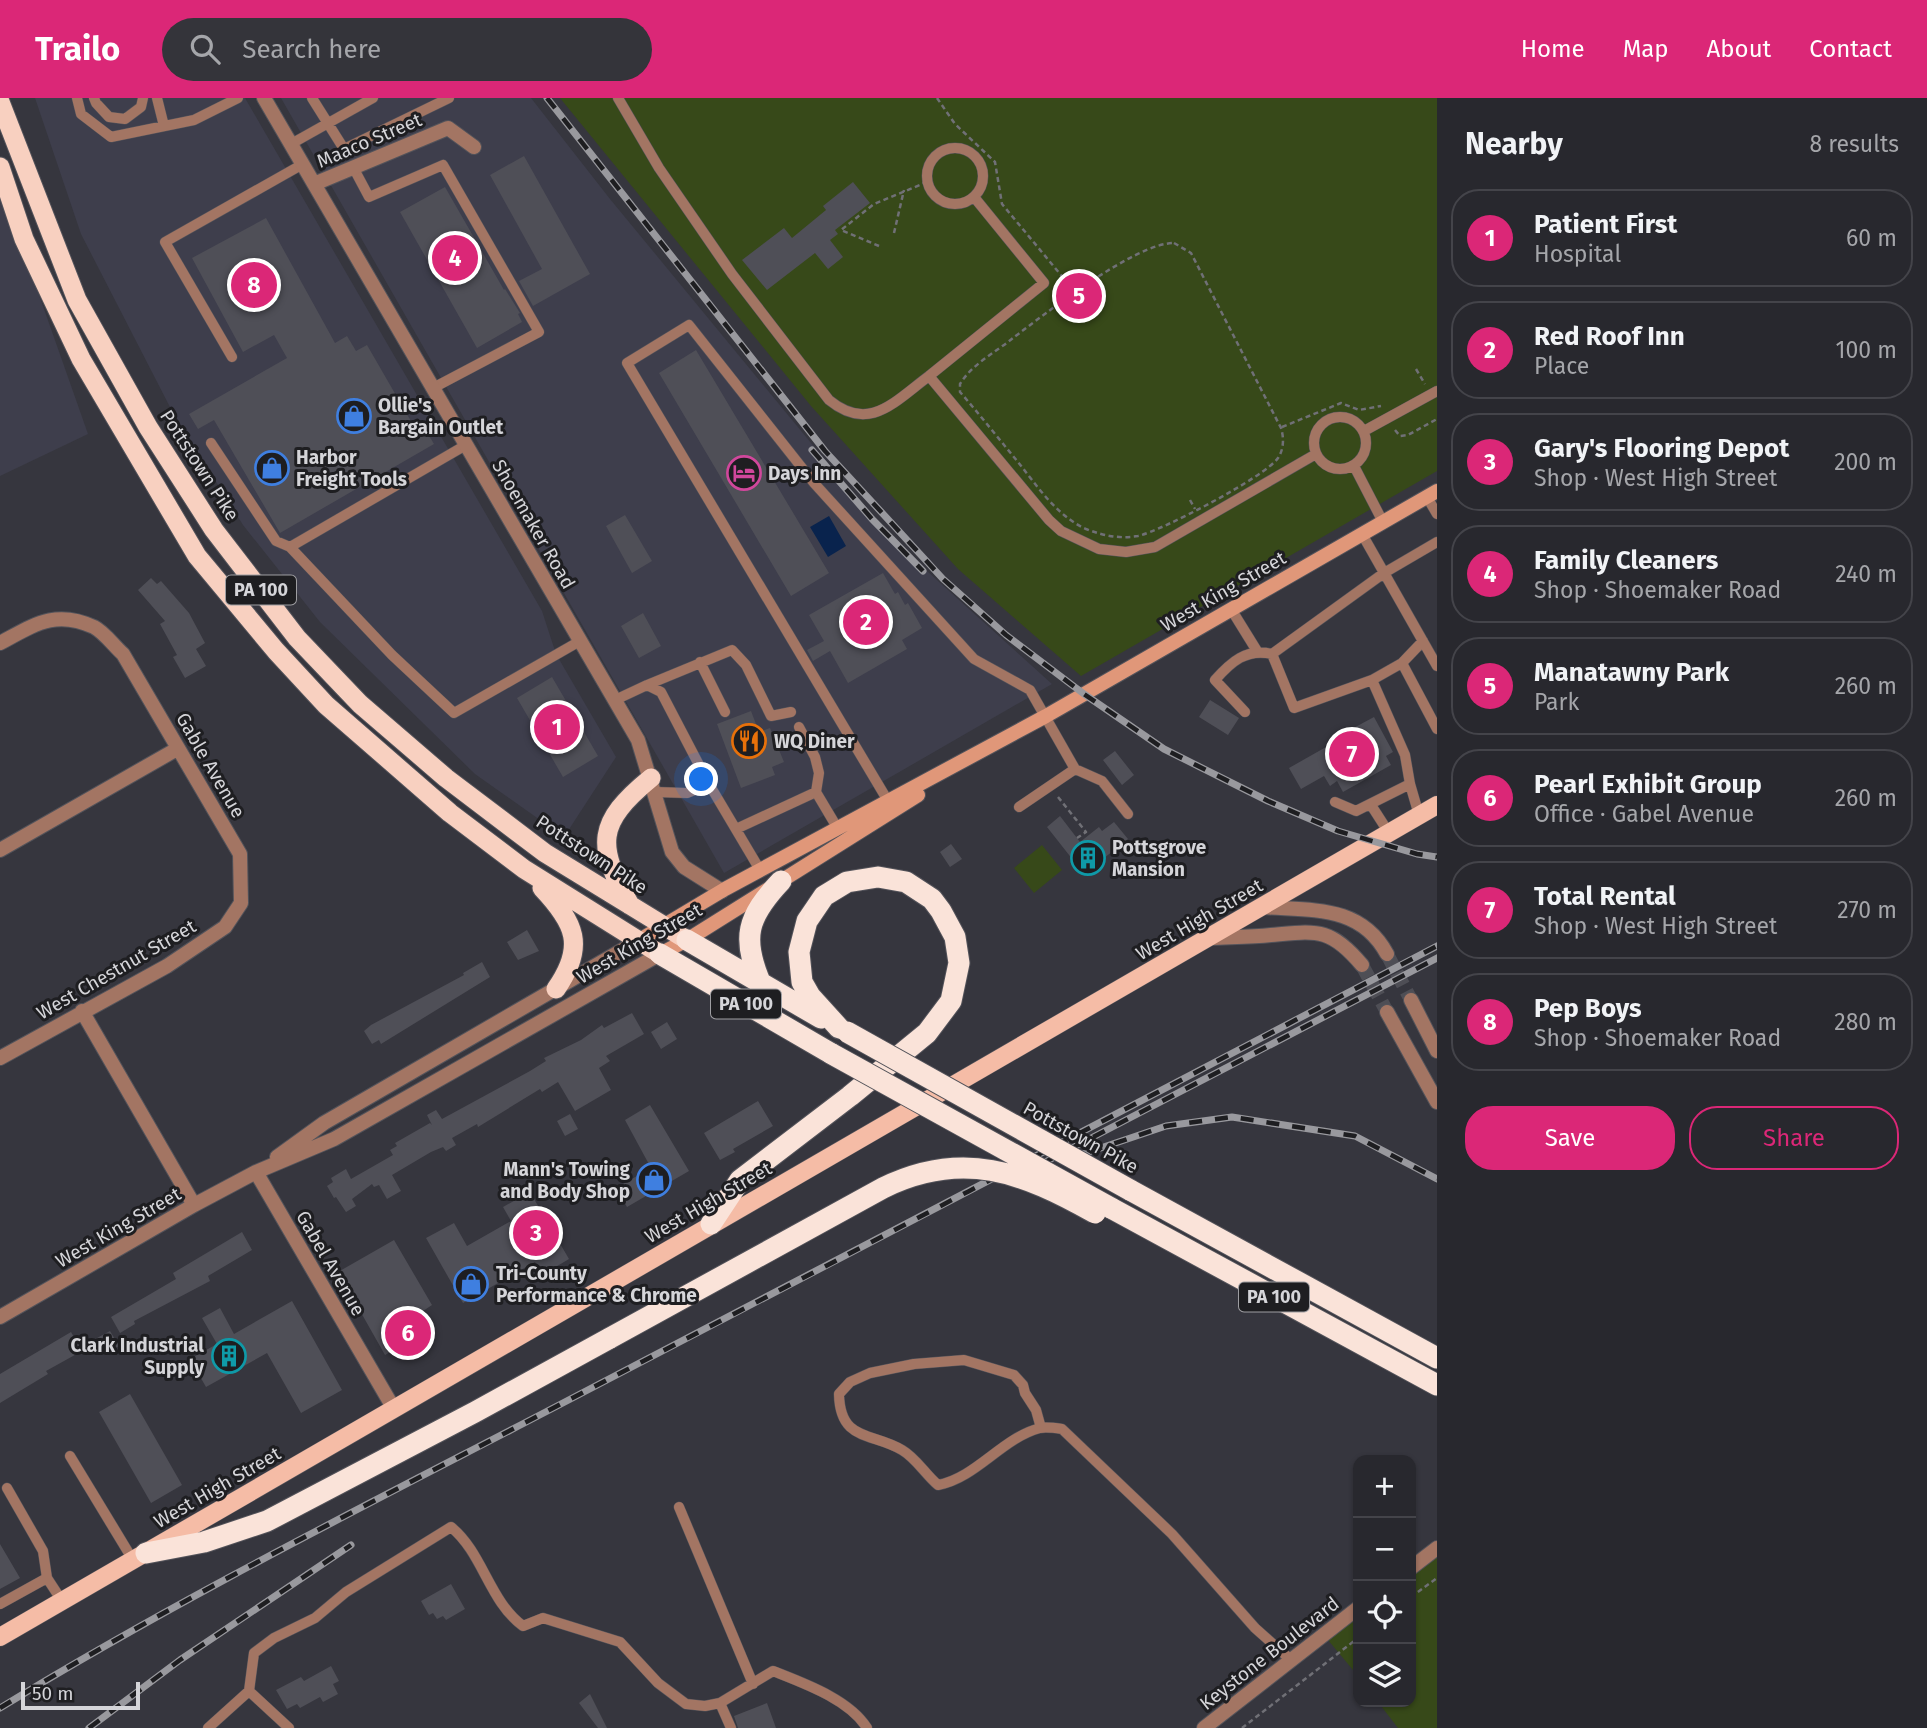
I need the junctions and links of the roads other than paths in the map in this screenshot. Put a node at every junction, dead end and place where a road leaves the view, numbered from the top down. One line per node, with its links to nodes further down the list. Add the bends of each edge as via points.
1 (77, 98): 13 (lane, via 81,114 111,137)
2 (94, 98): 3 (lane, via 108,117 125,119 141,107)
3 (143, 98)
4 (157, 98): 13 (lane)
5 (238, 98): 13 (lane, via 194,120)
6 (264, 98): 14 (street, Shoemaker Road)
7 (312, 98): 12 (lane)
8 (373, 98): 12 (lane)
9 (449, 98): 12 (lane, via 344,149)
10 (618, 98): 22 (lane, via 659,168 732,274 829,400 855,416 874,413)
11 (0, 102): 78 (highway, Pottstown Pike / PA 100, via 77,300 148,427 214,530 297,638 360,704 446,778 545,853)
12 (327, 123): 14 (lane)
13 (164, 126)
14 (291, 144): 16 (street, Shoemaker Road)
15 (474, 147): 18 (street, Maaco Street, via 448,128)
16 (303, 164): 19 (street, Shoemaker Road); 21 (lane, via 165,242)
17 (0, 167): 73 (highway, PA 100, via 24,239 80,359 197,556 326,705 450,813)
18 (353, 167): 19 (street, Maaco Street); 23 (lane, via 369,197 443,165 539,332)
19 (314, 184): 23 (street, Shoemaker Road)
20 (974, 197): 20 (lane, via 982,170 972,154 964,149 937,154 927,169 933,195 948,204); 22 (lane, via 1044,283)
21 (232, 357)
22 (929, 376): 28 (lane, via 1049,520 1099,549 1155,548)
23 (433, 388): 27 (street, Shoemaker Road)
24 (1437, 391): 25 (lane)
25 (1364, 431): 28 (lane, via 1353,421 1334,416 1314,437); 29 (lane, via 1365,452)
26 (211, 443): 35 (lane, via 276,541)
27 (466, 445): 35 (lane); 38 (street, Shoemaker Road)
28 (1316, 454): 29 (lane, via 1329,466 1345,470)
29 (1354, 466): 32 (lane)
30 (1432, 494): 31 (lane); 32 (main road, West King Street)
31 (1437, 514)
32 (1383, 522): 33 (main road, West King Street)
33 (1362, 534): 36 (lane); 37 (main road, West King Street)
34 (1437, 542): 36 (lane)
35 (290, 547): 38 (lane, via 453,713)
36 (1384, 573): 39 (lane); 42 (lane)
37 (1231, 609): 41 (lane); 52 (main road, West King Street)
38 (580, 641): 48 (street, Shoemaker Road)
39 (1423, 641): 44 (lane); 45 (lane)
40 (0, 643): 56 (street, Gable Avenue, via 37,622 59,617 96,628 123,654)
41 (1257, 651): 42 (lane); 51 (lane, via 1231,662 1215,680)
42 (1272, 654): 46 (lane, via 1294,708)
43 (700, 662): 47 (lane); 49 (lane); 50 (lane, via 732,650 746,665 771,716)
44 (1402, 663): 46 (lane); 55 (lane)
45 (1437, 666)
46 (1372, 680): 59 (lane, via 1405,755)
47 (647, 685): 48 (lane); 58 (lane, via 661,692)
48 (615, 700): 60 (street, Shoemaker Road, via 638,740)
49 (725, 712)
50 (790, 712)
51 (1245, 712)
52 (1046, 716): 53 (main road, West King Street); 57 (lane); 62 (lane, via 1030,690 974,659 921,602 814,483 689,325 627,363)
53 (1029, 725): 62 (main road, West King Street); 75 (main road, West King Street)
54 (799, 727): 61 (lane, via 815,757 819,773)
55 (1437, 729)
56 (177, 749): 72 (street); 77 (street, Gable Avenue, via 240,855)
57 (1075, 769): 66 (lane); 67 (lane, via 1102,781)
58 (709, 784): 60 (lane, via 687,793); 69 (lane)
59 (1410, 784): 64 (lane); 68 (lane)
60 (653, 785): 76 (street, Shoemaker Road, via 673,852 684,867); 78 (highway, via 619,808 606,839 612,874)
61 (816, 792): 69 (lane); 70 (lane)
62 (888, 801): 70 (main road, West King Street)
63 (1335, 802): 64 (lane, via 1356,811)
64 (1371, 805): 71 (lane)
65 (1437, 805): 68 (main road, West High Street)
66 (1019, 807)
67 (1128, 814)
68 (1419, 816): 71 (main road, West High Street)
69 (736, 829): 74 (lane)
70 (838, 829): 74 (main road, West King Street)
71 (1390, 833): 79 (main road, West High Street)
72 (0, 850)
73 (524, 869): 83 (highway, PA 100); 88 (highway, via 560,908 573,931 570,965)
74 (760, 870): 76 (main road, West King Street)
75 (781, 881): 82 (main road, West King Street); 87 (highway, via 760,905 749,930 750,956)
76 (722, 891): 80 (main road, West King Street)
77 (241, 903): 90 (street, West Chestnut Street, via 225,927 167,966)
78 (630, 906): 80 (highway, Pottstown Pike / PA 100)
79 (1261, 907): 81 (main road, West High Street); 85 (street, via 1352,918 1372,931)
80 (664, 926): 82 (highway, Pottstown Pike / PA 100); 83 (main road, West King Street)
81 (1209, 937): 86 (street, via 1313,932 1338,940); 99 (main road, West High Street)
82 (687, 940): 84 (main road, West King Street); 87 (highway, Pottstown Pike / PA 100)
83 (638, 941): 84 (highway, PA 100); 88 (street, West King Street)
84 (660, 954): 96 (street, West King Street, via 334,1139); 98 (highway, PA 100, bridge)
85 (1387, 954)
86 (1362, 965)
87 (761, 984): 92 (highway, Pottstown Pike / PA 100)
88 (556, 989): 96 (street, West King Street, via 324,1123)
89 (1411, 1000): 93 (street)
90 (82, 1011): 94 (street, West Chestnut Street); 97 (street)
91 (1387, 1012): 95 (street)
92 (843, 1030): 99 (highway, via 819,1008 802,982 799,953 807,921 824,896 847,883 878,877 906,882 932,899 955,937 959,963 951,1001 927,1032 740,1180); 101 (highway, Pottstown Pike / PA 100, bridge)
93 (1437, 1051)
94 (0, 1058)
95 (1437, 1102)
96 (256, 1172): 97 (street, West King Street); 103 (street, Gabel Avenue)
97 (194, 1205): 100 (street, West King Street)
98 (1103, 1210): 102 (highway, PA 100, via 1194,1253); 109 (highway, bridge, via 1007,1172 962,1168 921,1172 883,1188 267,1521 204,1542)
99 (711, 1224): 103 (main road, West High Street)
100 (0, 1317)
101 (1437, 1358)
102 (1437, 1385)
103 (394, 1409): 109 (main road, West High Street)
104 (1041, 1428): 104 (lane, via 953,1482 937,1485 901,1449 856,1433 839,1409 839,1394 850,1382 870,1373 914,1363 964,1360 1014,1375 1036,1410); 116 (lane, via 1062,1429 1092,1456)
105 (71, 1456): 109 (lane)
106 (7, 1488): 111 (lane, via 43,1550)
107 (679, 1507): 117 (lane)
108 (1437, 1548): 110 (street)
109 (140, 1556): 112 (main road, West High Street)
110 (1416, 1564)
111 (47, 1577): 112 (lane); 113 (lane)
112 (62, 1601): 115 (main road, West High Street)
113 (0, 1604)
114 (1353, 1612): 116 (street, Keystone Boulevard)
115 (0, 1637)
116 (1291, 1660): 124 (street, Keystone Boulevard)
117 (753, 1684): 119 (lane); 123 (lane, via 773,1671 817,1689 860,1717)
118 (249, 1691): 119 (lane, via 254,1653 451,1527 465,1538 508,1615 523,1626 544,1618 620,1642 686,1704); 120 (lane); 121 (lane)
119 (720, 1703): 122 (lane)
120 (208, 1728)
121 (289, 1728)
122 (731, 1728)
123 (867, 1728)
124 (1204, 1728)

